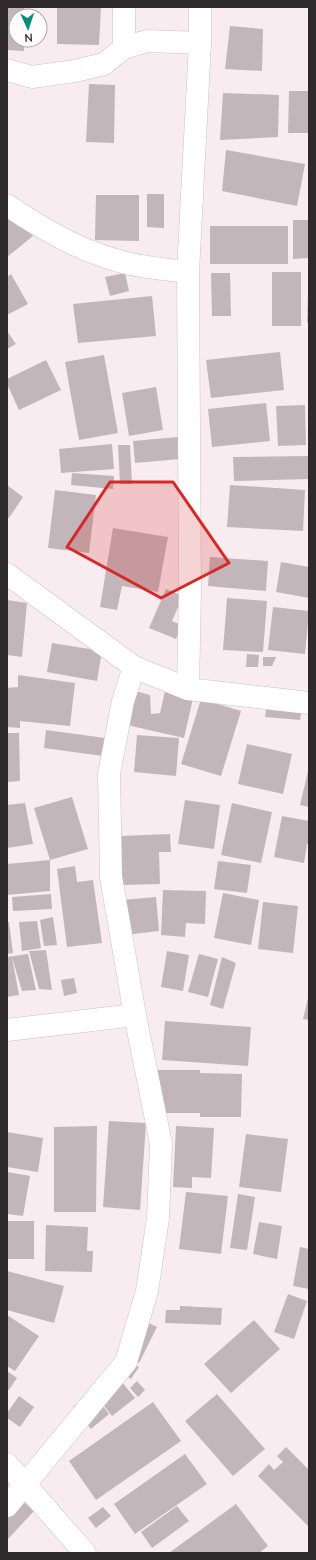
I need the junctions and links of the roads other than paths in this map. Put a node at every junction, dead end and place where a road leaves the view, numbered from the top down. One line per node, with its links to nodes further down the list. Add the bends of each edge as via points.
1 (124, 7): 4 (street)
2 (200, 7): 3 (street)
3 (200, 42): 4 (street, via 147,41); 7 (street)
4 (124, 48): 5 (street, via 104,64 75,71 32,77)
5 (7, 70)
6 (7, 205): 7 (street, via 29,220 95,254 120,262)
7 (188, 272): 10 (street)
8 (7, 574): 9 (street)
9 (134, 667): 10 (street); 12 (street, via 123,701 108,774 111,877)
10 (188, 689): 11 (street)
11 (309, 703)
12 (135, 1015): 13 (street); 15 (street, via 161,1144 158,1218 147,1291 126,1362)
13 (7, 1030)
14 (7, 1464): 15 (street)
15 (26, 1485): 16 (street); 17 (street)
16 (7, 1506)
17 (85, 1553)

